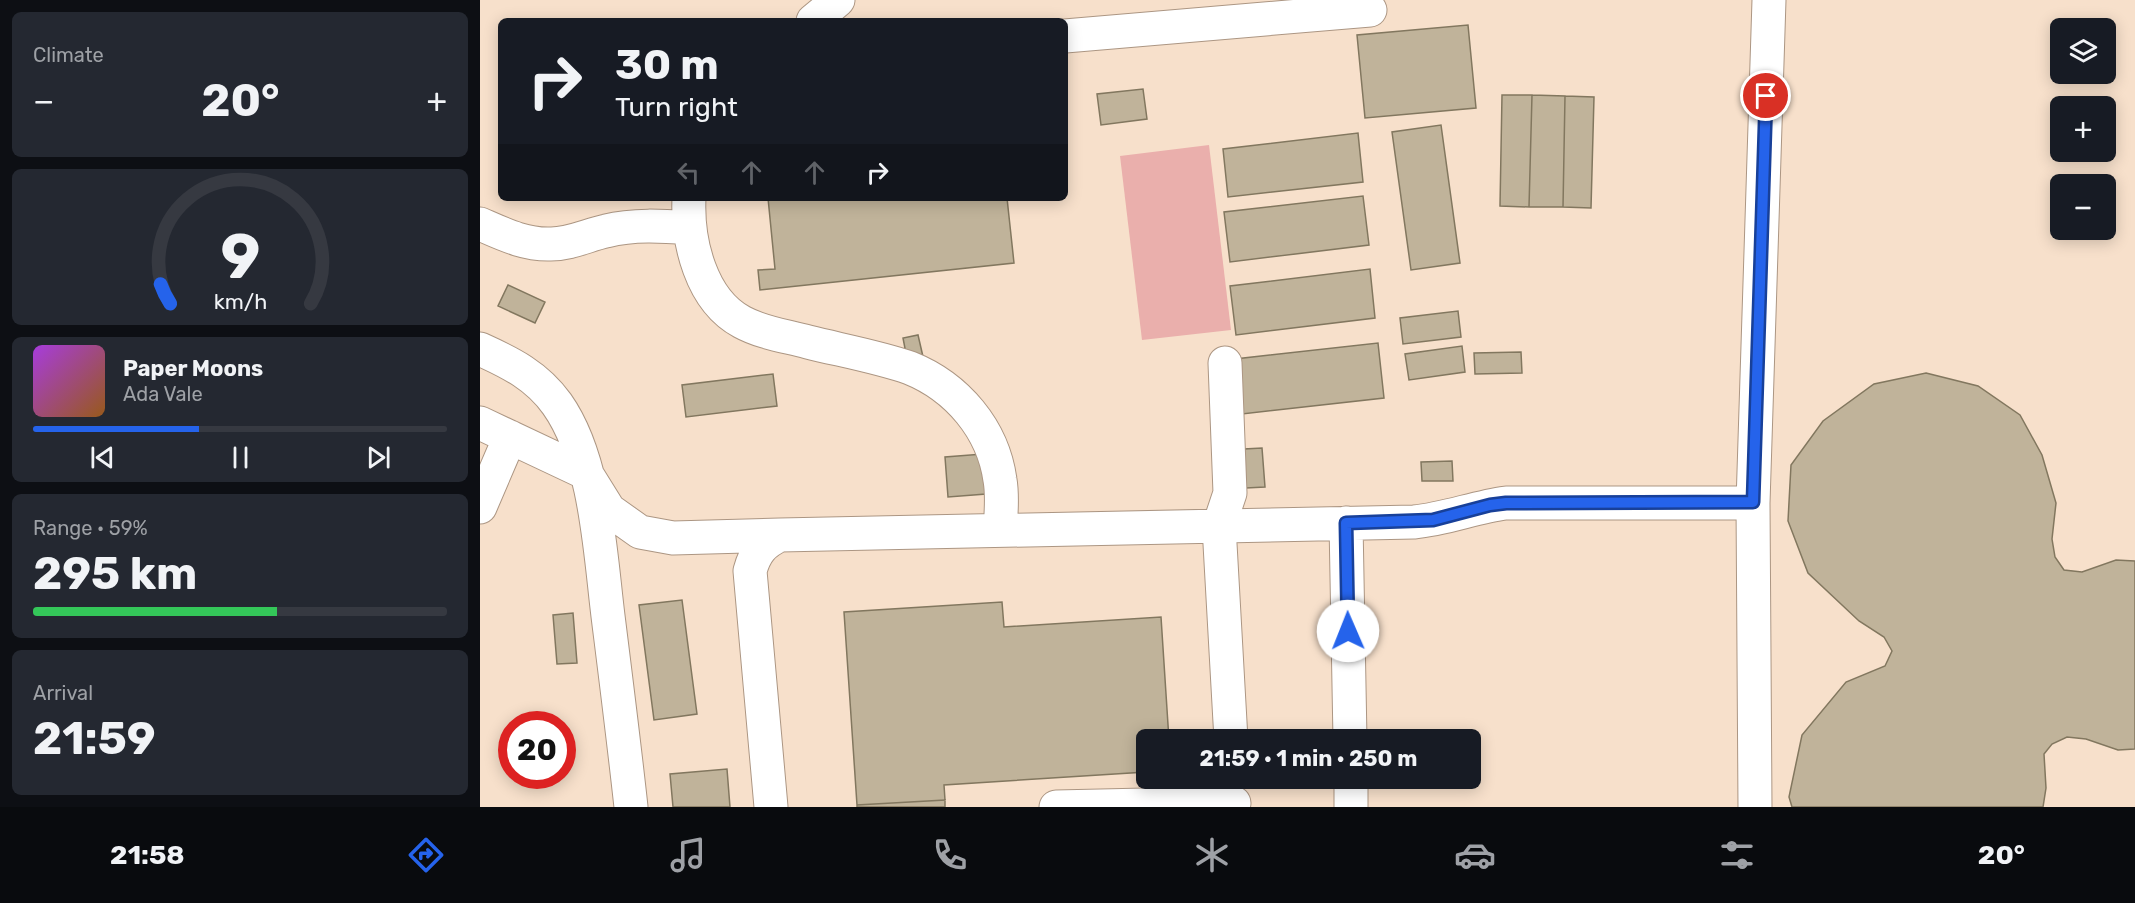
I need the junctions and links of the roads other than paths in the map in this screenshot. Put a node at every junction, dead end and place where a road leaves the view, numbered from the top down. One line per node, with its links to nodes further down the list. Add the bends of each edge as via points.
1 (838, 0): 4 (street)
2 (1769, 0): 13 (street)
3 (1370, 10): 5 (street)
4 (817, 18)
5 (1068, 36)
6 (690, 213): 7 (street, via 553,244 509,237); 17 (street, via 700,270 718,303 741,322 907,367 956,396 980,425 996,460 1002,498)
7 (480, 224)
8 (480, 349): 12 (street, via 509,362 545,389 569,426)
9 (1225, 363): 16 (street, via 1230,493)
10 (480, 423): 11 (street)
11 (510, 437): 12 (street); 14 (street)
12 (586, 473): 18 (street, via 609,510 640,532 673,538); 23 (street, via 599,540)
13 (1753, 502): 15 (street, via 1506,503 1433,520); 27 (street)
14 (480, 507)
15 (1346, 523): 16 (street); 20 (street)
16 (1220, 525): 17 (street); 19 (street)
17 (1000, 530): 18 (street)
18 (780, 535): 24 (street, via 760,548 750,571)
19 (1230, 729)
20 (1350, 729)
21 (1351, 789): 26 (street)
22 (1234, 796): 25 (street)
23 (631, 807)
24 (771, 807)
25 (1056, 807)
26 (1351, 807)
27 (1755, 807)

